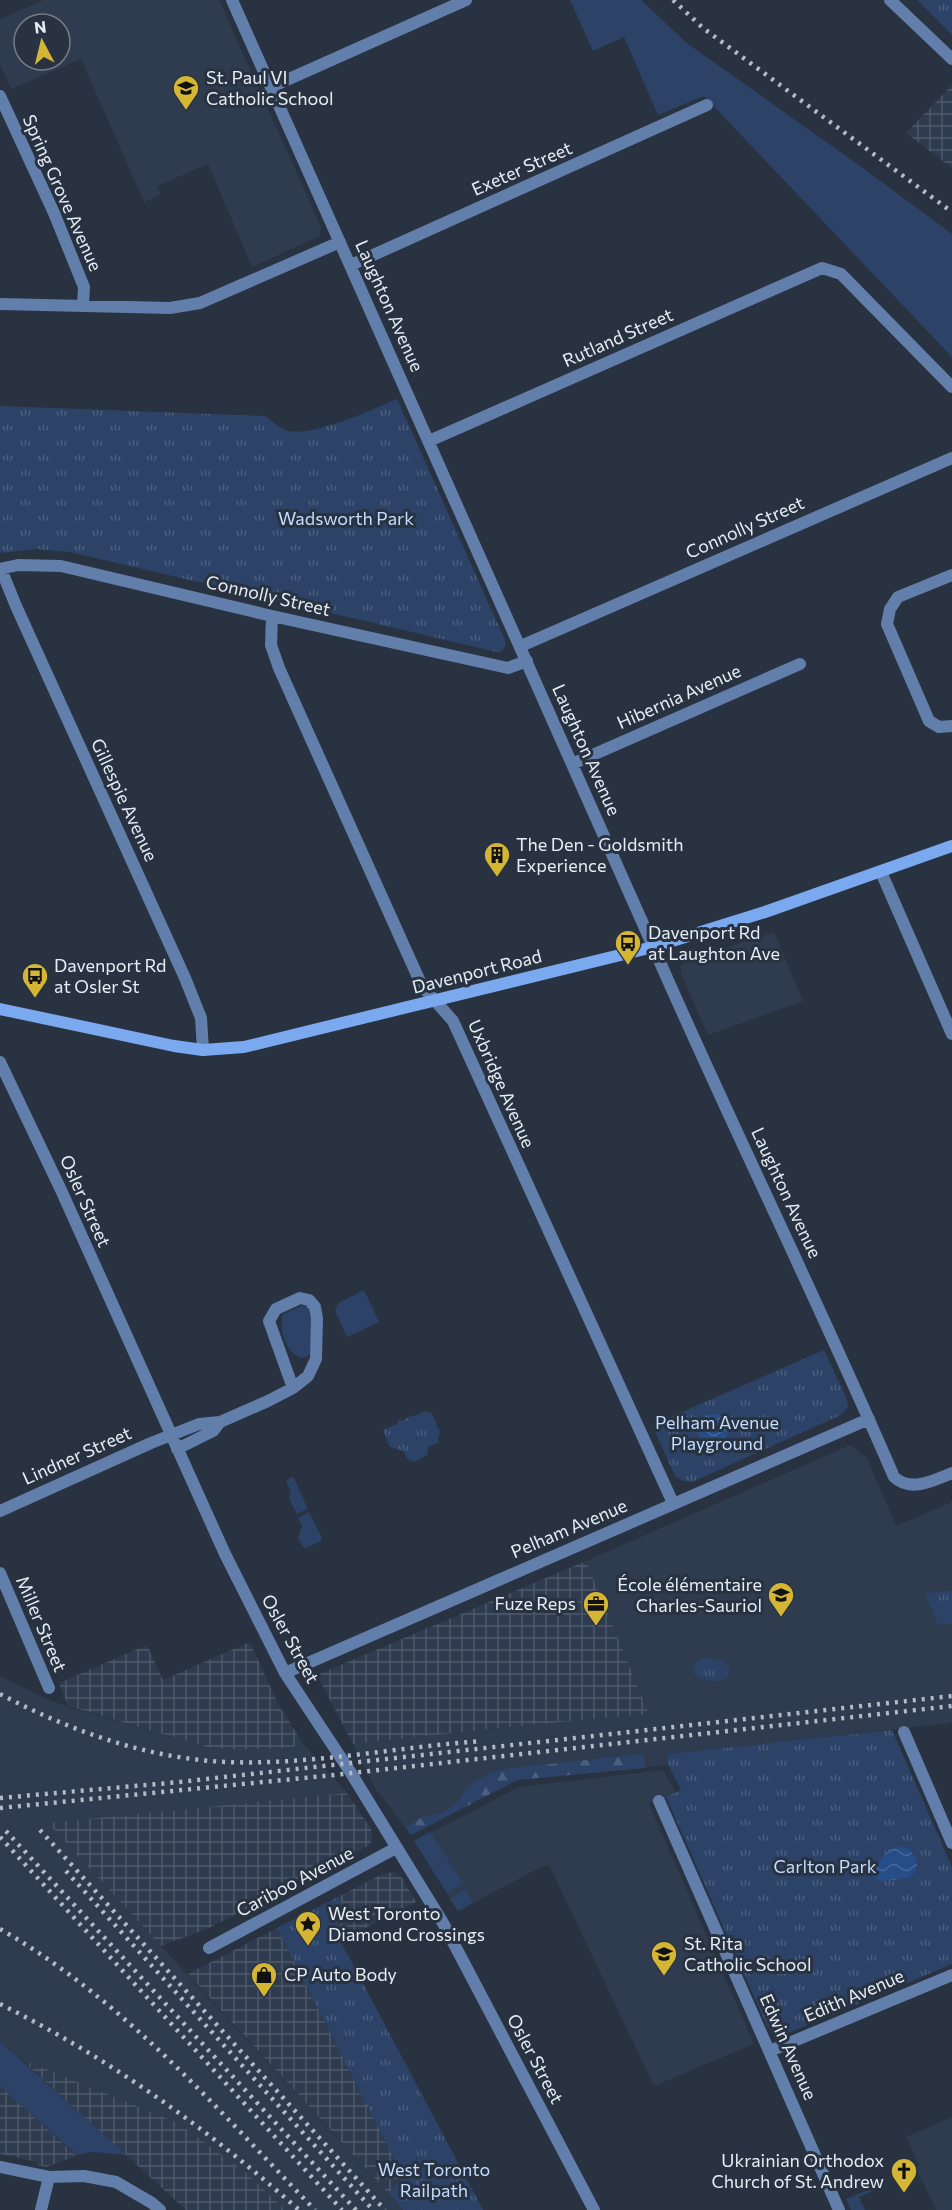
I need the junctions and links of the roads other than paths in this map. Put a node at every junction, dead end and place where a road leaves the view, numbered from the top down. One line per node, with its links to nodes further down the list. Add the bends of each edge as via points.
1 (232, 0): 5 (street, Laughton Avenue)
2 (465, 0): 5 (street)
3 (891, 0): 4 (street)
4 (952, 59)
5 (271, 87): 8 (street, Laughton Avenue)
6 (0, 96): 11 (street, Spring Grove Avenue, via 84,287)
7 (707, 105): 9 (street, Exeter Street)
8 (340, 242): 9 (street, Laughton Avenue); 11 (street, via 188,307)
9 (351, 265): 13 (street, Laughton Avenue)
10 (0, 304): 11 (street)
11 (83, 306)
12 (952, 387): 13 (street, Rutland Street, via 841,274 822,268)
13 (429, 441): 18 (street, Laughton Avenue)
14 (952, 458): 18 (street, Connolly Street)
15 (1, 569): 17 (street, Connolly Street, via 18,565 61,566); 29 (street, Gillespie Avenue, via 185,978 201,1018)
16 (952, 575): 21 (street, via 898,597 887,624 929,721 939,728)
17 (272, 616): 19 (street, Connolly Street, via 508,668); 26 (street, Uxbridge Avenue, via 271,645 279,668 422,986)
18 (520, 646): 19 (street, Laughton Avenue)
19 (527, 661): 22 (street, Laughton Avenue)
20 (800, 664): 22 (street, Hibernia Avenue)
21 (952, 726)
22 (572, 764): 25 (street, Laughton Avenue)
23 (952, 846): 24 (street, Davenport Road)
24 (881, 872): 25 (street, Davenport Road); 28 (street)
25 (653, 947): 26 (street, Davenport Road); 32 (street, Laughton Avenue)
26 (434, 1001): 29 (street, Davenport Road, via 264,1043); 37 (street, Uxbridge Avenue, via 453,1021)
27 (0, 1009): 29 (street, Davenport Road)
28 (952, 1034)
29 (203, 1050)
30 (0, 1062): 34 (street, Osler Street)
31 (293, 1388): 31 (street, via 308,1376 317,1353 317,1313 312,1302 304,1298 276,1309 269,1321); 33 (street)
32 (869, 1419): 36 (street, Laughton Avenue, via 900,1483 931,1482); 37 (street, Pelham Avenue)
33 (220, 1422): 34 (street, Lindner Street, via 199,1424); 35 (street, via 213,1431)
34 (170, 1436): 35 (street, Osler Street); 38 (street, Lindner Street)
35 (177, 1449): 40 (street, Osler Street)
36 (952, 1473)
37 (673, 1503): 40 (street, Pelham Avenue)
38 (0, 1511)
39 (0, 1573): 41 (street, Miller Street)
40 (285, 1673): 45 (street, Osler Street)
41 (50, 1688)
42 (904, 1732): 44 (street)
43 (659, 1801): 48 (street, Edwin Avenue)
44 (952, 1843)
45 (396, 1848): 46 (street, Cariboo Avenue); 53 (street, Osler Street, via 443,1923)
46 (209, 1948)
47 (952, 1975): 48 (street, Edith Avenue)
48 (770, 2051): 54 (street, Edwin Avenue)
49 (0, 2167): 50 (street)
50 (49, 2178): 51 (street, via 84,2176 116,2182); 52 (street)
51 (156, 2206)
52 (41, 2210)
53 (594, 2210)
54 (839, 2210)

